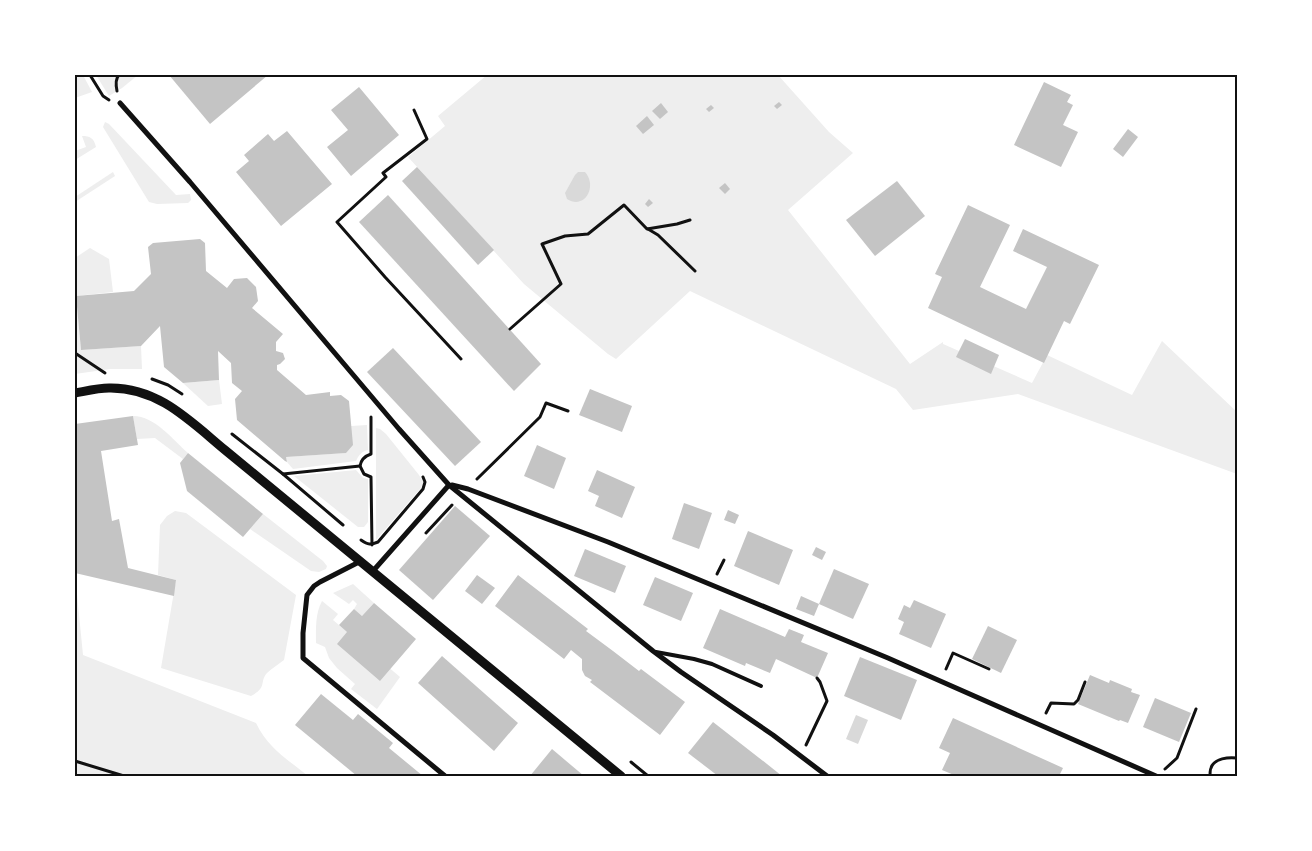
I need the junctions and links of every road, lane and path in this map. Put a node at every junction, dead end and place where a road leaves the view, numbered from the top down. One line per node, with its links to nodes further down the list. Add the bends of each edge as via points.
1 (90, 75): 2 (path, via 103,96)
2 (120, 103): 16 (street)
3 (414, 110): 9 (path, via 428,139 383,174 386,177 337,222)
4 (690, 220): 5 (path)
5 (647, 229): 6 (path, via 658,235); 7 (path, via 624,205 588,234 565,236 542,244 560,284)
6 (695, 271)
7 (510, 330)
8 (75, 353): 10 (path)
9 (461, 359)
10 (105, 373)
11 (75, 392): 23 (street, via 110,388 127,390 166,403)
12 (568, 411): 17 (path, via 546,403 540,417)
13 (376, 420): 14 (path, via 371,414 371,454 365,456)
14 (360, 466): 19 (path, via 283,474); 22 (path, via 364,474 371,476)
15 (421, 474): 22 (path, via 425,482 423,489 378,542)
16 (449, 484): 17 (street); 24 (street); 25 (street)
17 (468, 489): 28 (street, via 608,542)
18 (453, 503): 21 (path)
19 (347, 529)
20 (354, 535): 22 (path, via 367,545)
21 (422, 539)
22 (372, 544)
23 (361, 561): 24 (street); 39 (street, via 320,582 308,595 303,658)
24 (373, 571): 40 (street)
25 (653, 651): 30 (lane, via 712,664); 33 (street)
26 (989, 669): 28 (path, via 953,653)
27 (817, 678): 33 (path, via 827,701)
28 (941, 681): 32 (street)
29 (1084, 682): 32 (path, via 1074,704 1051,703)
30 (761, 686)
31 (1196, 709): 34 (path)
32 (1041, 725): 43 (street)
33 (802, 757): 42 (street)
34 (1177, 758)
35 (1237, 758): 44 (path, via 1214,763)
36 (75, 761): 38 (path)
37 (629, 761): 41 (path)
38 (124, 776)
39 (445, 776)
40 (621, 776)
41 (648, 776)
42 (827, 776)
43 (1156, 776)
44 (1210, 776)

